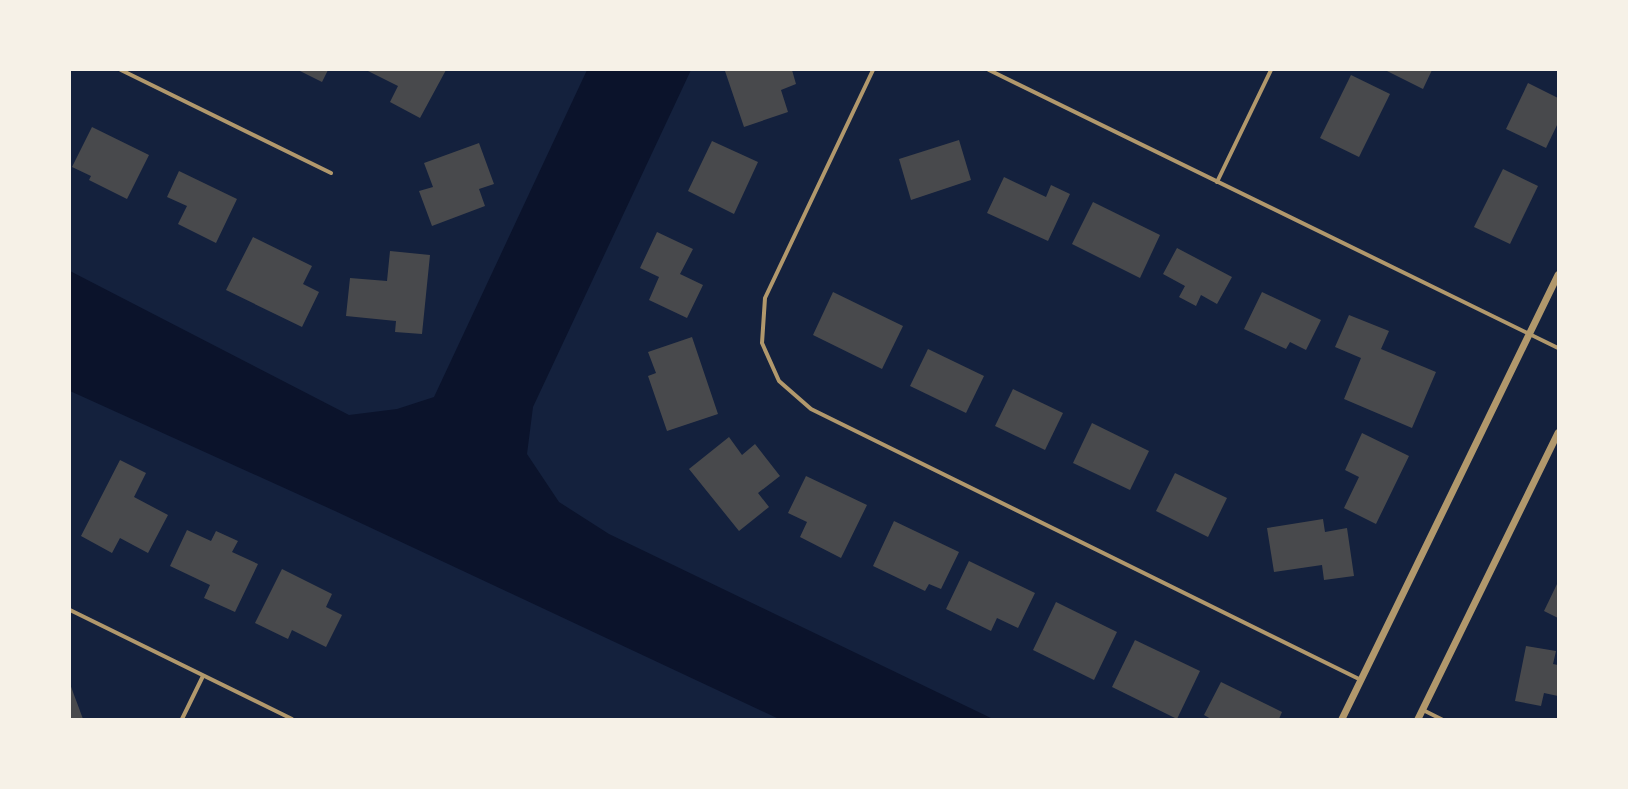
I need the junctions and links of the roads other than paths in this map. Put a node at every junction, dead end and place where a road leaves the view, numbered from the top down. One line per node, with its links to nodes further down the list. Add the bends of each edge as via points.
1 (121, 70): 5 (street)
2 (873, 70): 13 (street, via 765,298 762,343 779,381 810,408)
3 (989, 70): 6 (street)
4 (1270, 70): 6 (street)
5 (331, 173)
6 (1217, 182): 8 (street)
7 (1558, 275): 8 (street)
8 (1529, 334): 9 (street); 13 (street)
9 (1558, 348)
10 (1558, 433): 14 (street)
11 (70, 610): 12 (street)
12 (203, 676): 15 (street); 16 (street)
13 (1361, 680): 17 (street)
14 (1423, 710): 18 (street); 19 (street)
15 (182, 719)
16 (292, 719)
17 (1342, 719)
18 (1418, 719)
19 (1441, 719)

